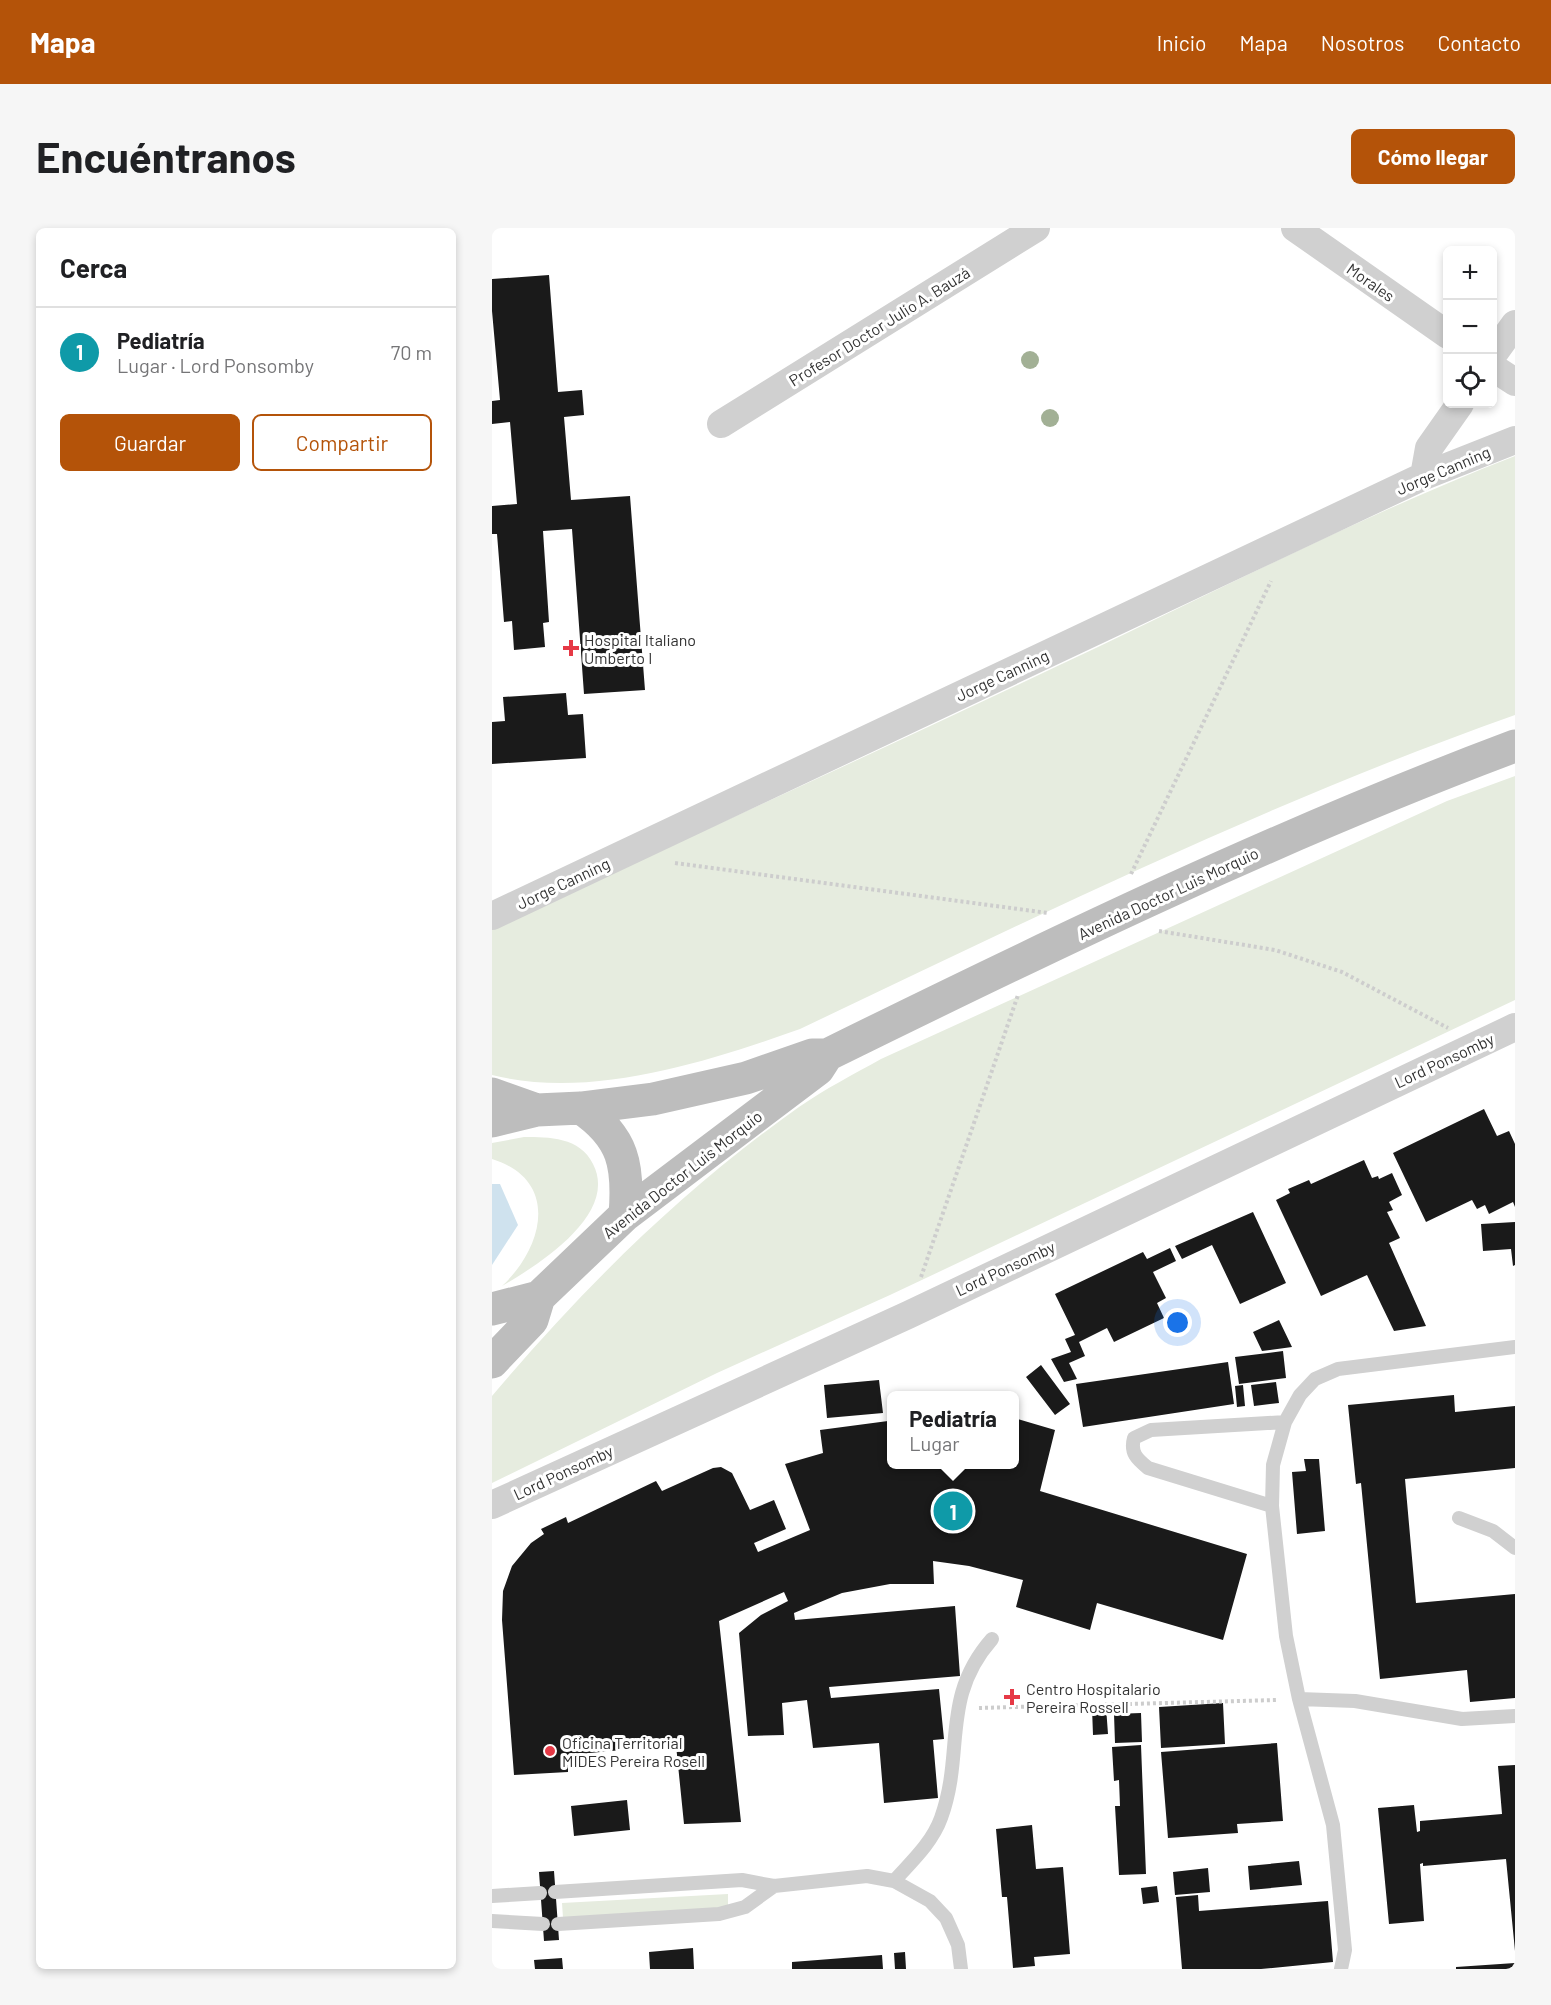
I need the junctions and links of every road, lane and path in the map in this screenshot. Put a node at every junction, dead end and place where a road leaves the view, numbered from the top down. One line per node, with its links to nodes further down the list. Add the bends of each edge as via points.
1 (1036, 228): 9 (street, Profesor Doctor Julio A. Bauzá)
2 (1295, 228): 4 (street, Morales)
3 (1515, 324): 5 (street)
4 (1443, 332)
5 (1493, 354)
6 (1497, 370): 7 (street)
7 (1515, 382)
8 (1457, 408): 11 (street, via 1429,448)
9 (721, 424)
10 (1515, 440): 11 (street, Jorge Canning)
11 (1424, 476): 12 (street, Jorge Canning)
12 (1291, 539): 14 (path); 15 (street, Jorge Canning)
13 (1515, 746): 16 (street, Avenida Doctor Luis Morquio, via 1282,841)
14 (1129, 878)
15 (492, 916)
16 (1032, 955): 18 (street, Avenida Doctor Luis Morquio); 26 (path)
17 (1512, 1033): 26 (street, Lord Ponsomby)
18 (827, 1055): 20 (street, Avenida Doctor Luis Morquio, via 812,1055 703,1089); 23 (street, Avenida Doctor Luis Morquio, via 818,1069)
19 (492, 1094): 21 (street, Avenida Doctor Luis Morquio)
20 (581, 1108): 21 (street, Avenida Doctor Luis Morquio); 23 (street, via 611,1132 619,1150 626,1177)
21 (537, 1110): 22 (street, Avenida Doctor Luis Morquio)
22 (492, 1121)
23 (625, 1215): 24 (street, Avenida Doctor Luis Morquio)
24 (539, 1297): 25 (street, Avenida Doctor Luis Morquio); 28 (street, Avenida Doctor Luis Morquio, via 532,1320)
25 (492, 1309)
26 (908, 1315): 30 (street, Lord Ponsomby)
27 (1515, 1347): 29 (lane, via 1338,1369 1315,1379)
28 (492, 1362)
29 (1284, 1422): 31 (lane, via 1273,1465); 31 (lane, via 1151,1431 1134,1438 1131,1447 1135,1458 1148,1468)
30 (492, 1505)
31 (1272, 1506): 35 (lane, via 1286,1636)
32 (1459, 1518): 33 (lane, via 1493,1531)
33 (1515, 1548)
34 (992, 1639): 36 (lane, via 976,1656 962,1686)
35 (1299, 1699): 36 (path); 37 (lane, via 1355,1701 1462,1719); 47 (lane, via 1333,1825 1345,1950)
36 (957, 1709): 38 (lane, via 951,1772 941,1818 931,1839)
37 (1515, 1716)
38 (894, 1881): 39 (lane, via 867,1876); 46 (lane, via 930,1901 946,1918 958,1945)
39 (774, 1886): 40 (lane, via 742,1880); 44 (lane, via 745,1907 719,1914)
40 (555, 1892)
41 (540, 1893): 42 (lane)
42 (492, 1896)
43 (492, 1921): 45 (lane)
44 (558, 1923)
45 (543, 1924)
46 (961, 1969)
47 (1341, 1969)

